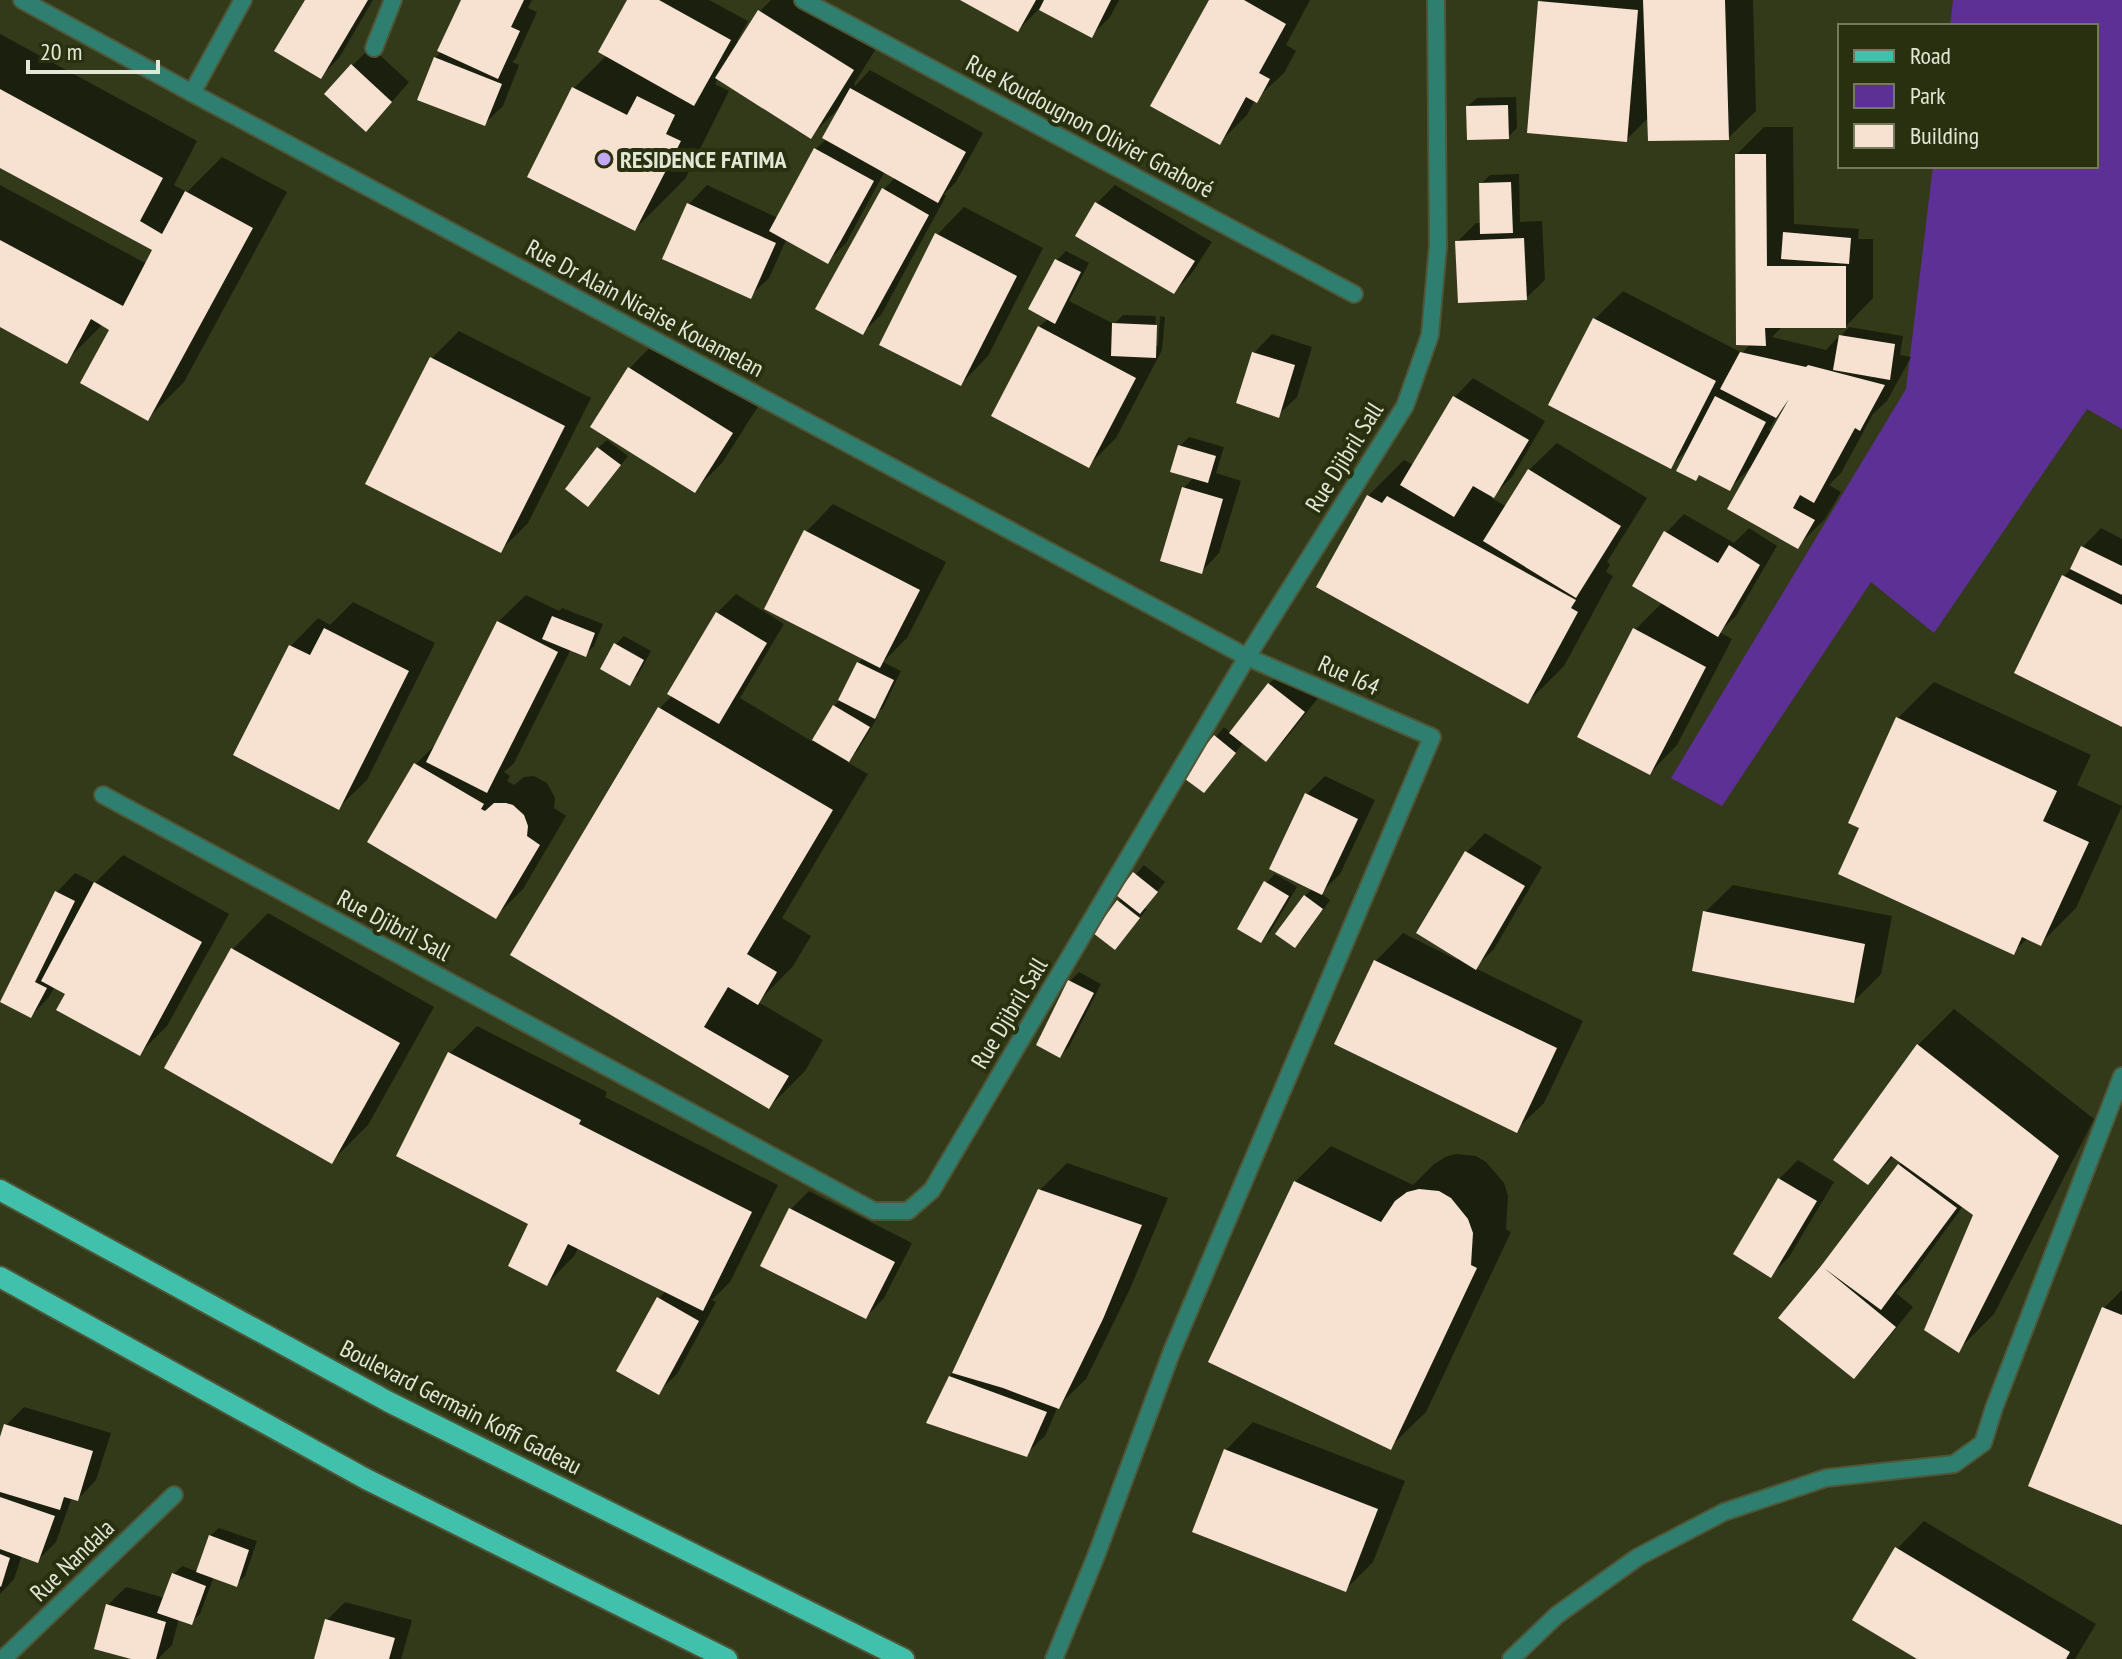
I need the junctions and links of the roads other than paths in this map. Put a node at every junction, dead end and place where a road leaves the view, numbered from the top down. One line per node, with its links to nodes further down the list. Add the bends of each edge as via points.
1 (22, 0): 7 (street, Rue Dr Alain Nicaise Kouamelan)
2 (243, 0): 7 (street)
3 (393, 0): 6 (street)
4 (803, 0): 8 (street, Rue Koudougnon Olivier Gnahoré)
5 (1436, 0): 9 (street, Rue Djibril Sall, via 1438,246 1430,335 1405,406)
6 (374, 48)
7 (192, 93): 9 (street, Rue Dr Alain Nicaise Kouamelan)
8 (1354, 294)
9 (1247, 657): 10 (street, Rue Djibril Sall, via 932,1190 908,1211 874,1211); 18 (street, Rue I64, via 1432,737 1172,1351)
10 (103, 795)
11 (2122, 1076): 19 (street, via 1983,1443 1954,1464 1826,1478 1724,1512 1638,1557 1557,1615)
12 (0, 1190): 17 (main road, Boulevard Germain Koffi Gadeau, via 389,1402)
13 (0, 1277): 16 (main road, via 366,1479)
14 (174, 1495): 15 (street, Rue Nandala)
15 (3, 1659)
16 (727, 1659)
17 (904, 1659)
18 (1054, 1659)
19 (1511, 1659)

